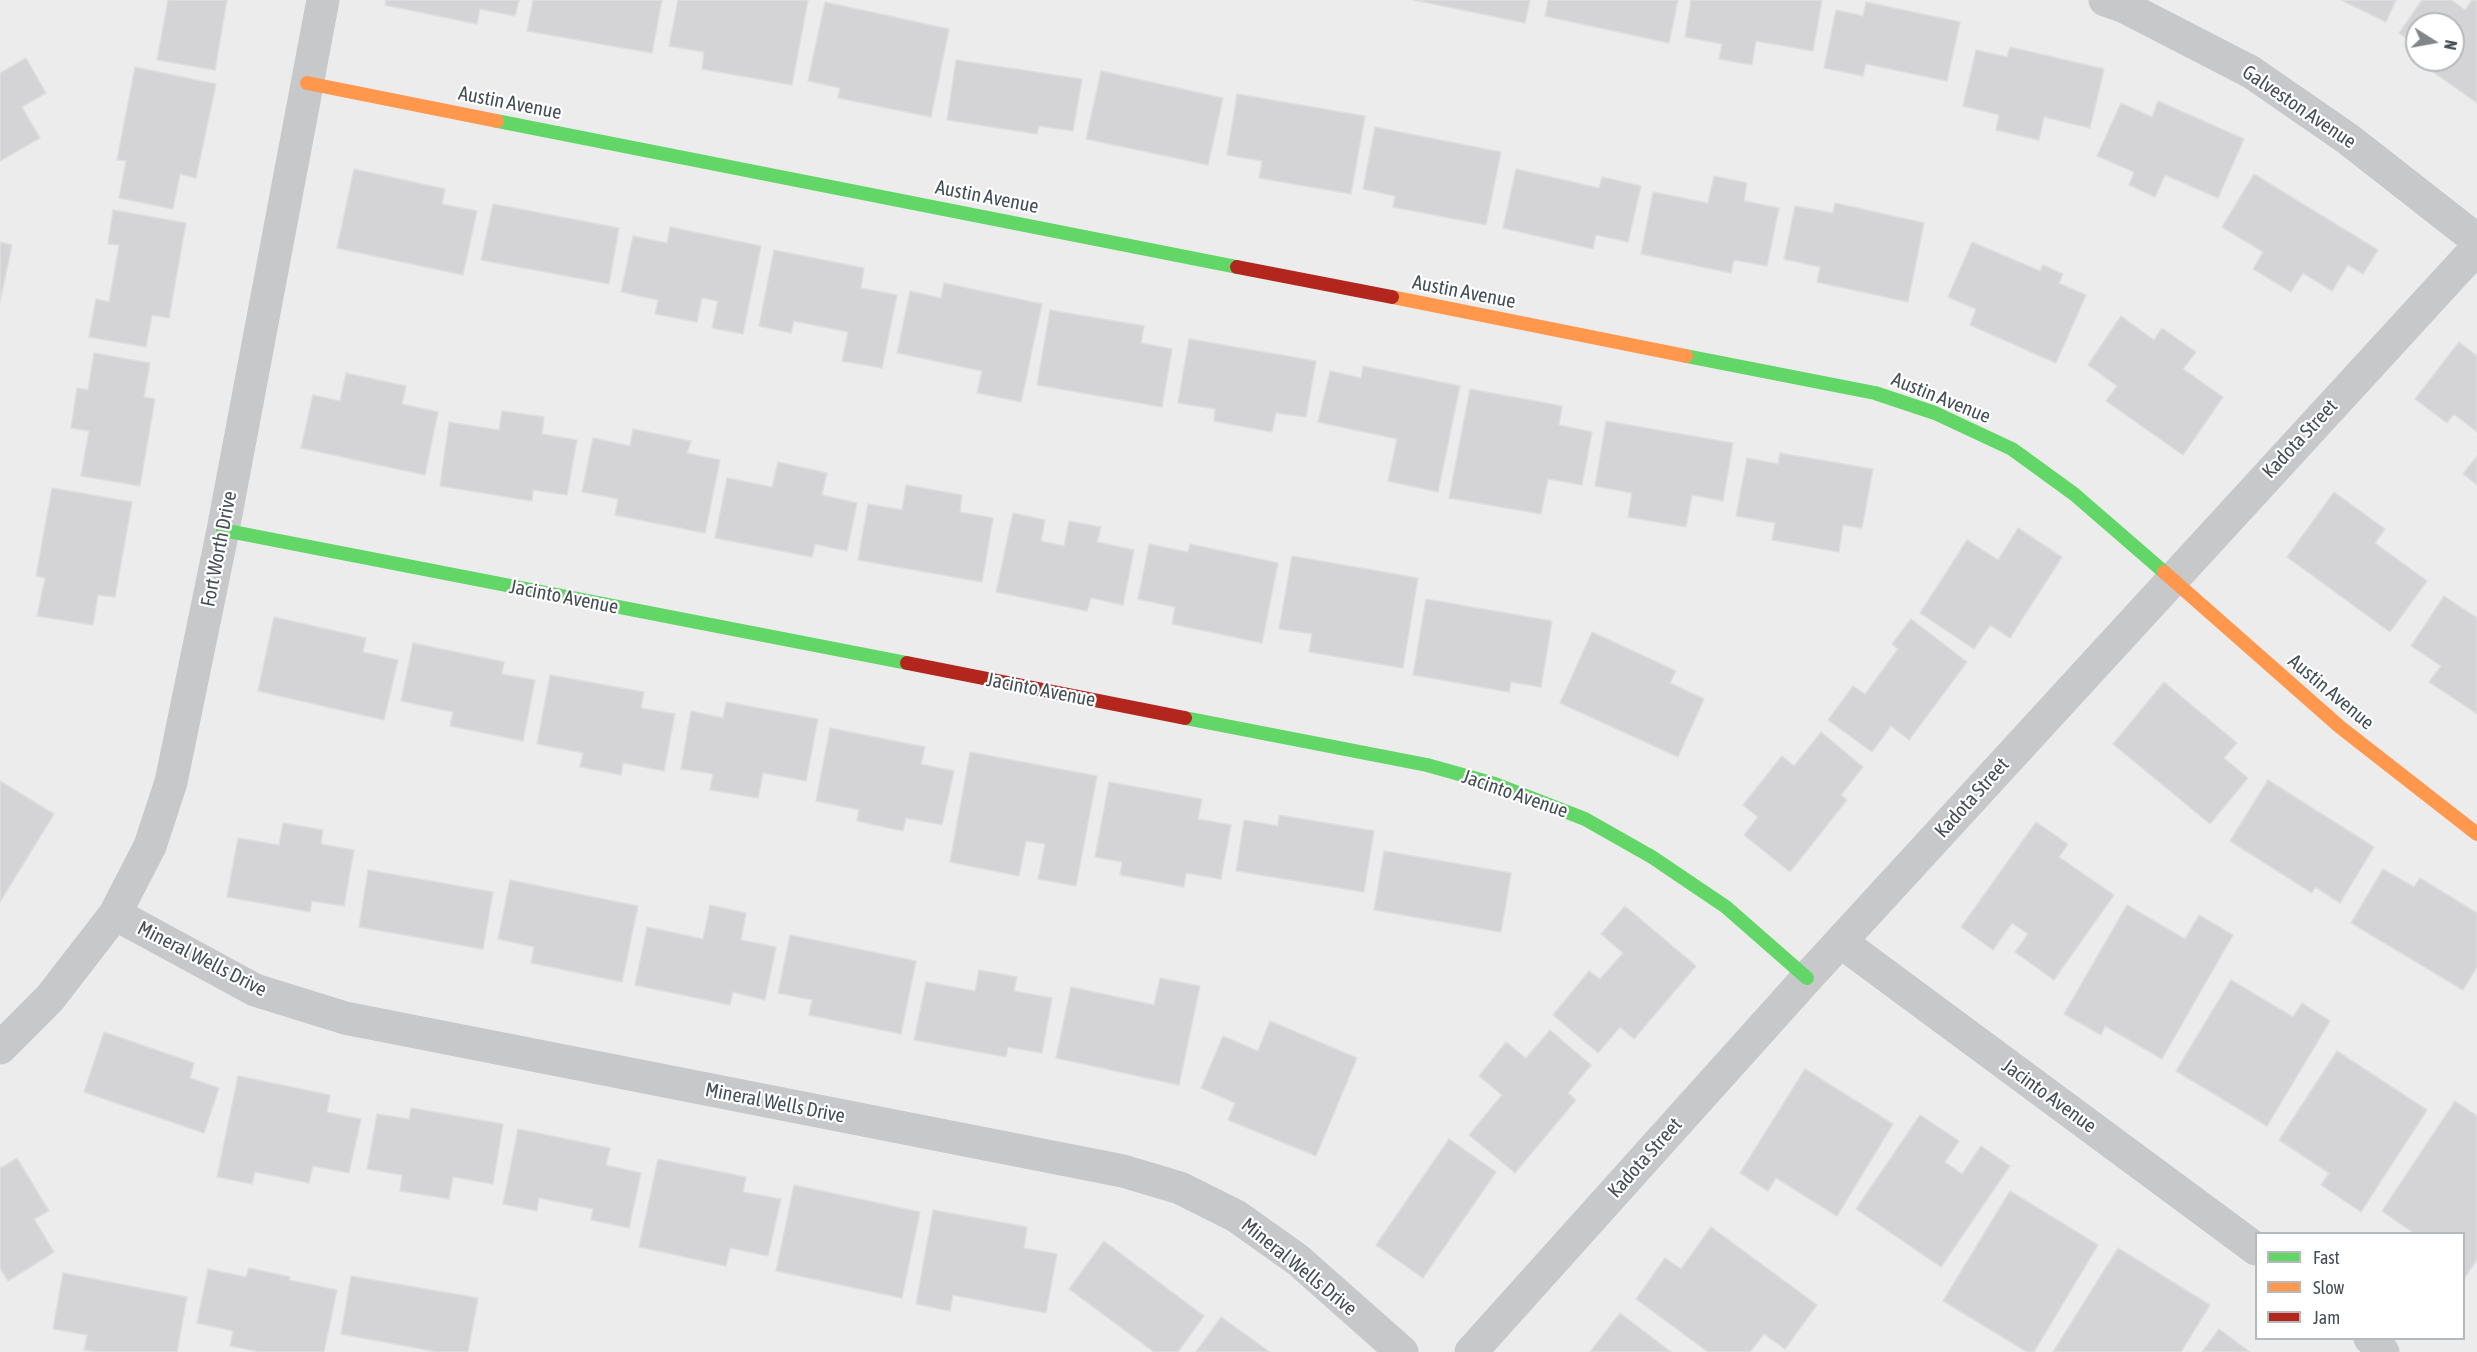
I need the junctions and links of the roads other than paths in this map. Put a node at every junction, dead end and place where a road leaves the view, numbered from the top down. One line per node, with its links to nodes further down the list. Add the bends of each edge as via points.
1 (323, 0): 3 (street, Fort Worth Drive)
2 (2105, 0): 4 (street, Galveston Avenue, via 2251,72 2348,139)
3 (307, 83): 6 (street, Fort Worth Drive); 7 (street, Austin Avenue, via 1875,393 1935,413 2012,449 2074,494)
4 (2477, 240)
5 (2477, 248): 7 (street, Kadota Street)
6 (223, 530): 9 (street, Fort Worth Drive, via 171,782 150,846); 11 (street, Jacinto Avenue, via 1427,765 1496,784 1585,819 1652,857 1726,907)
7 (2171, 580): 8 (street, Austin Avenue, via 2340,727); 10 (street, Kadota Street)
8 (2477, 834)
9 (115, 914): 12 (street, Fort Worth Drive, via 50,998); 15 (street, Mineral Wells Drive, via 255,990 345,1018 1112,1168 1180,1188 1236,1216 1298,1260)
10 (1841, 942): 11 (street, Kadota Street); 13 (street, Jacinto Avenue)
11 (1807, 978): 16 (street, Kadota Street)
12 (0, 1047)
13 (2255, 1248)
14 (2372, 1340): 17 (street)
15 (1402, 1352)
16 (1471, 1352)
17 (2383, 1352)

